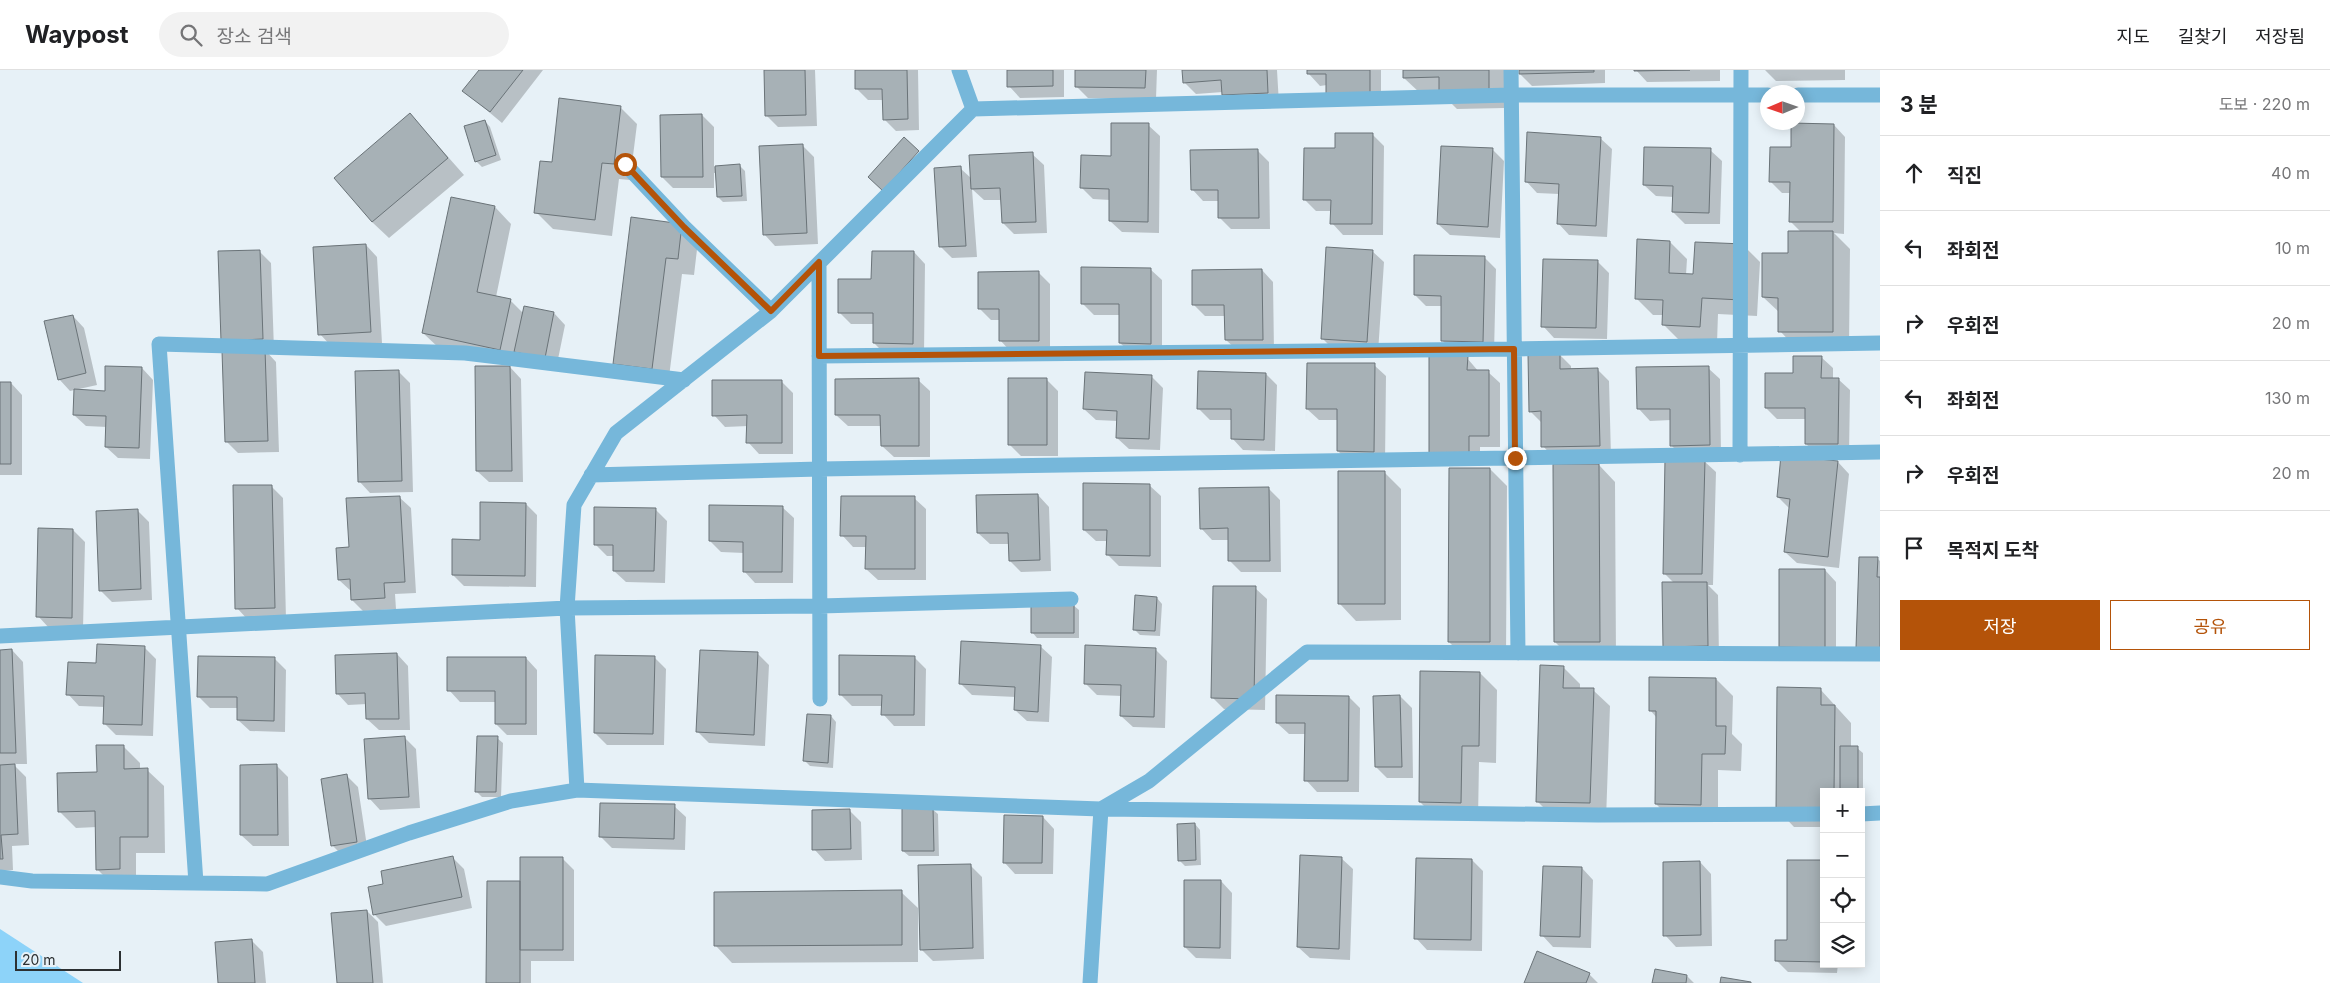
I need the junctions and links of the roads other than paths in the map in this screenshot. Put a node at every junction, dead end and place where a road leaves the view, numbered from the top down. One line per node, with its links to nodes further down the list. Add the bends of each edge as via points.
1 (959, 70): 9 (street)
2 (1511, 70): 8 (street)
3 (1741, 70): 4 (street)
4 (1742, 95): 5 (street); 8 (street); 14 (street)
5 (1760, 95)
6 (1805, 95): 7 (street)
7 (1880, 95)
8 (1511, 96): 9 (street); 15 (street)
9 (973, 109): 11 (street)
10 (625, 164): 12 (street, via 684,227)
11 (819, 262): 12 (street); 16 (street)
12 (771, 311): 17 (street)
13 (1880, 343): 14 (street)
14 (1741, 346): 15 (street); 19 (street)
15 (1514, 349): 16 (street); 20 (street)
16 (819, 356): 21 (street)
17 (684, 380): 22 (street, via 616,433); 26 (street, via 464,353 159,344)
18 (1880, 452): 19 (street)
19 (1740, 455): 20 (street)
20 (1515, 458): 21 (street); 28 (street)
21 (820, 469): 22 (street); 24 (street)
22 (591, 475): 25 (street, via 574,505)
23 (1071, 599): 24 (street)
24 (820, 606): 25 (street); 30 (street)
25 (566, 608): 26 (street); 31 (street)
26 (180, 627): 27 (street); 37 (street)
27 (0, 636)
28 (1518, 653): 29 (street); 32 (street, via 1307,652 1150,781)
29 (1880, 654)
30 (820, 699)
31 (577, 790): 32 (street); 37 (street, via 511,801 409,833 267,884)
32 (1101, 809): 34 (street); 38 (street)
33 (1880, 813): 35 (street)
34 (1820, 814)
35 (1865, 814)
36 (0, 878): 37 (street)
37 (196, 883)
38 (1090, 983)

